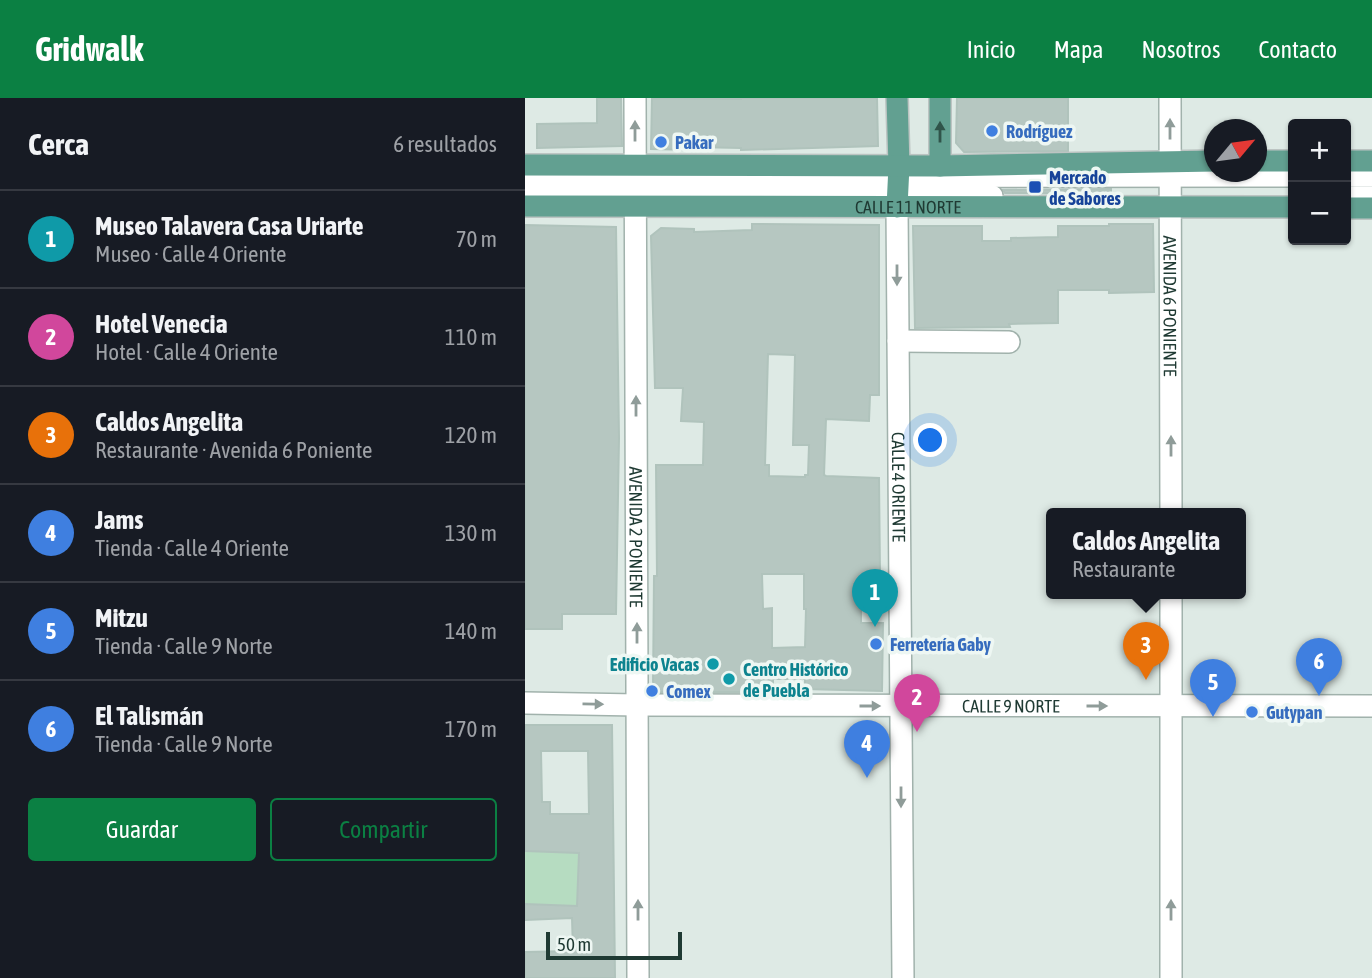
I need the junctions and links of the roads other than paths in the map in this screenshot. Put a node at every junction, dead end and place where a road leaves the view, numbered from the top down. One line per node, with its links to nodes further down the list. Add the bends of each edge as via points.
1 (635, 98): 16 (street, AVENIDA 2 PONIENTE, one-way to 1)
2 (897, 98): 18 (main road)
3 (940, 98): 10 (main road, one-way to 3)
4 (1170, 98): 17 (street, AVENIDA 6 PONIENTE, one-way to 4)
5 (1267, 161): 6 (main road)
6 (1288, 161)
7 (1351, 161): 8 (main road)
8 (1372, 161)
9 (525, 165): 16 (main road, CALLE 11 NORTE)
10 (940, 166): 17 (main road, CALLE 11 NORTE); 18 (main road, CALLE 11 NORTE)
11 (1204, 167): 17 (main road, CALLE 11 NORTE)
12 (1288, 176): 17 (street)
13 (1351, 176): 14 (street)
14 (1372, 176)
15 (525, 177): 16 (street)
16 (635, 185): 18 (main road, CALLE 11 NORTE); 18 (main road, CALLE 11 NORTE); 19 (street); 23 (main road, CALLE 11 NORTE); 32 (street, AVENIDA 2 PONIENTE, one-way to 16)
17 (1171, 185): 18 (main road, CALLE 11 NORTE); 18 (street); 20 (street); 24 (main road, CALLE 11 NORTE); 29 (street, AVENIDA 6 PONIENTE, one-way to 17)
18 (898, 187): 27 (street, CALLE 4 ORIENTE, one-way to 27)
19 (525, 193)
20 (1288, 197)
21 (1351, 197): 22 (street)
22 (1372, 197)
23 (525, 206)
24 (1288, 207)
25 (1351, 208): 26 (main road)
26 (1372, 208)
27 (898, 341): 28 (street); 33 (street, CALLE 4 ORIENTE)
28 (1009, 342)
29 (1171, 508)
30 (1171, 599): 34 (street)
31 (525, 703): 32 (street, CALLE 9 NORTE, one-way to 32)
32 (637, 705): 33 (street, CALLE 9 NORTE, one-way to 33); 36 (street, AVENIDA 2 PONIENTE, one-way to 32)
33 (901, 706): 34 (street, CALLE 9 NORTE, one-way to 34); 37 (street, CALLE 4 ORIENTE, one-way to 37)
34 (1171, 706): 35 (street, CALLE 9 NORTE); 38 (street, one-way to 34)
35 (1372, 706)
36 (638, 978)
37 (903, 978)
38 (1171, 978)

